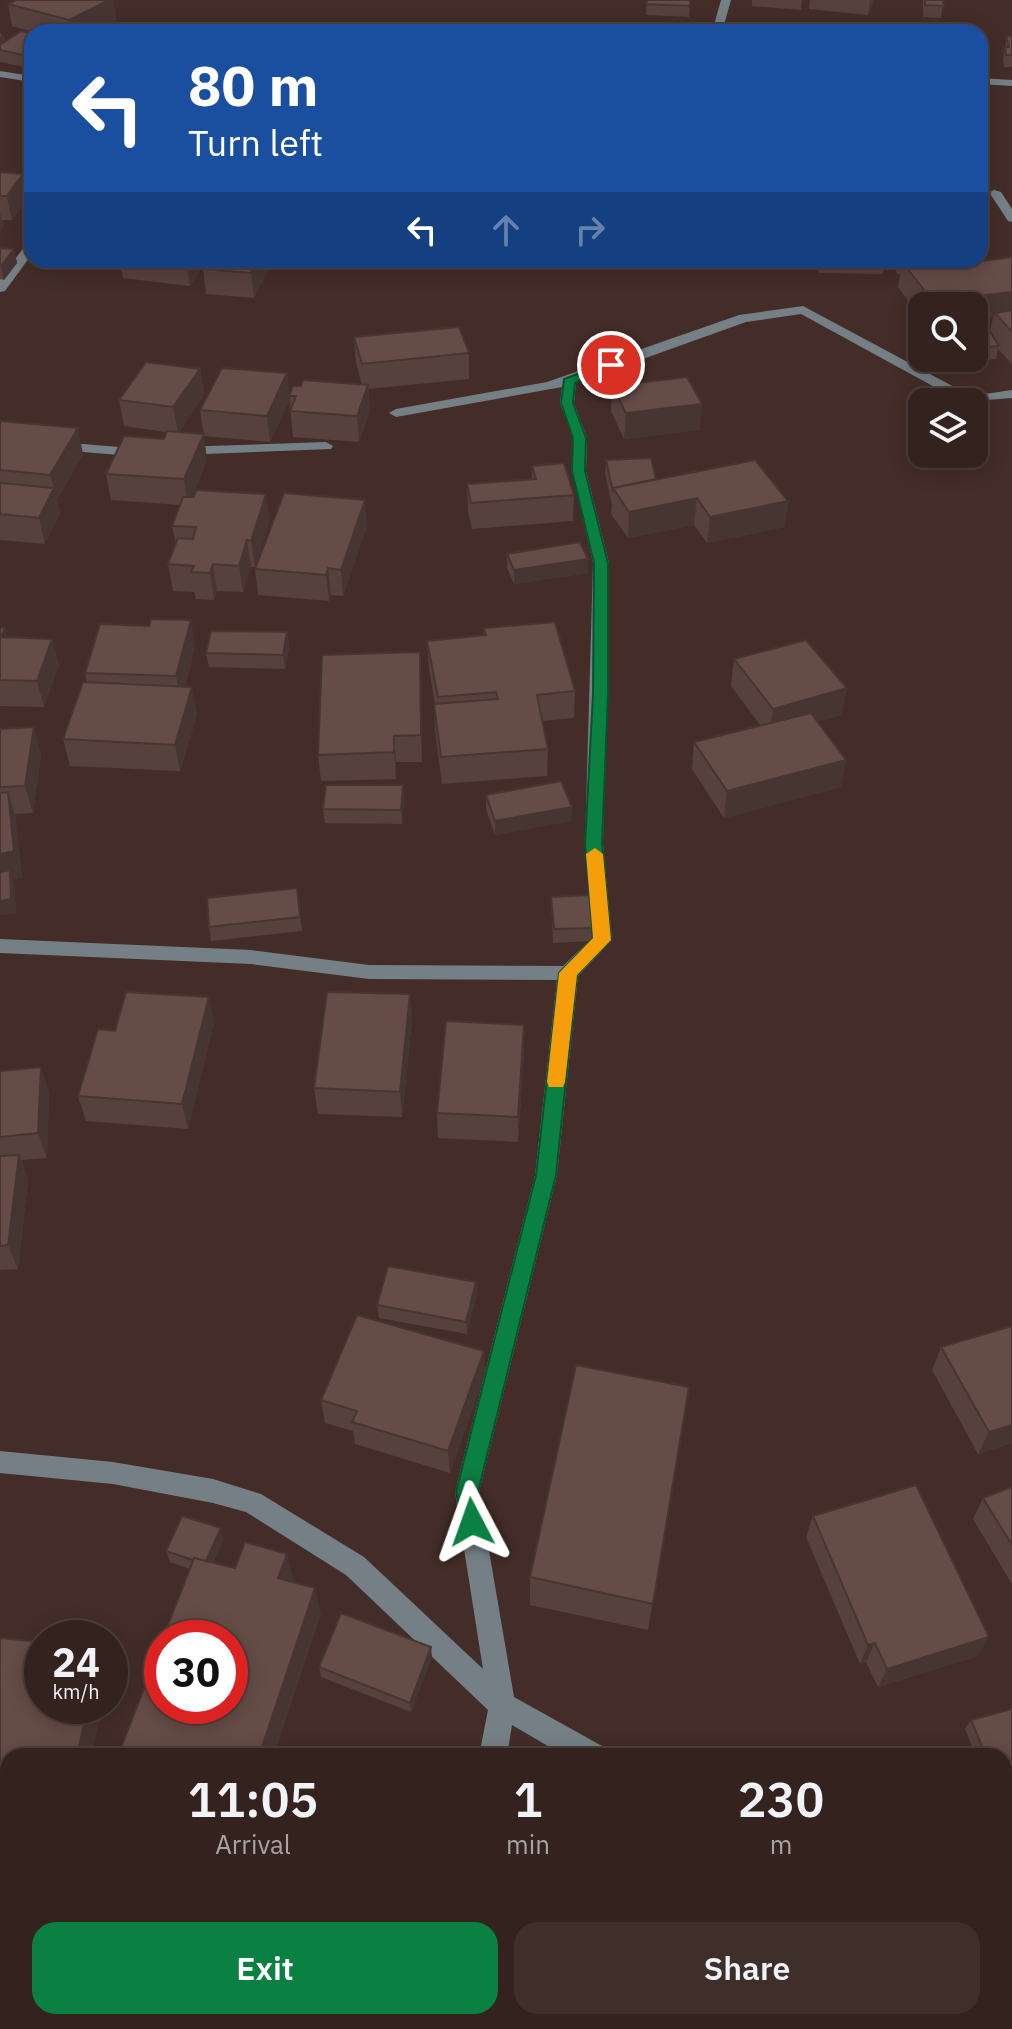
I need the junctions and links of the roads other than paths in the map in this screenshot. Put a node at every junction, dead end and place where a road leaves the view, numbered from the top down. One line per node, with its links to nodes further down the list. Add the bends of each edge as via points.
1 (726, 0): 2 (street)
2 (719, 24)
3 (0, 74): 4 (street)
4 (24, 78)
5 (988, 82): 6 (street)
6 (1012, 83)
7 (995, 192): 8 (street)
8 (1012, 218)
9 (24, 256): 10 (street)
10 (0, 288)
11 (569, 381): 12 (street, via 744,318 803,310 969,400); 13 (street); 17 (street, via 567,403 580,438 579,471 601,563 594,844 602,940)
12 (1012, 394)
13 (396, 413)
14 (0, 441): 15 (street, via 159,452)
15 (326, 446)
16 (0, 946): 17 (street, via 251,957 369,972)
17 (568, 973): 19 (street, via 546,1175 467,1492)
18 (0, 1462): 19 (street, via 113,1473 252,1502 355,1566)
19 (502, 1705): 20 (street); 21 (street)
20 (494, 1748)
21 (578, 1748)

